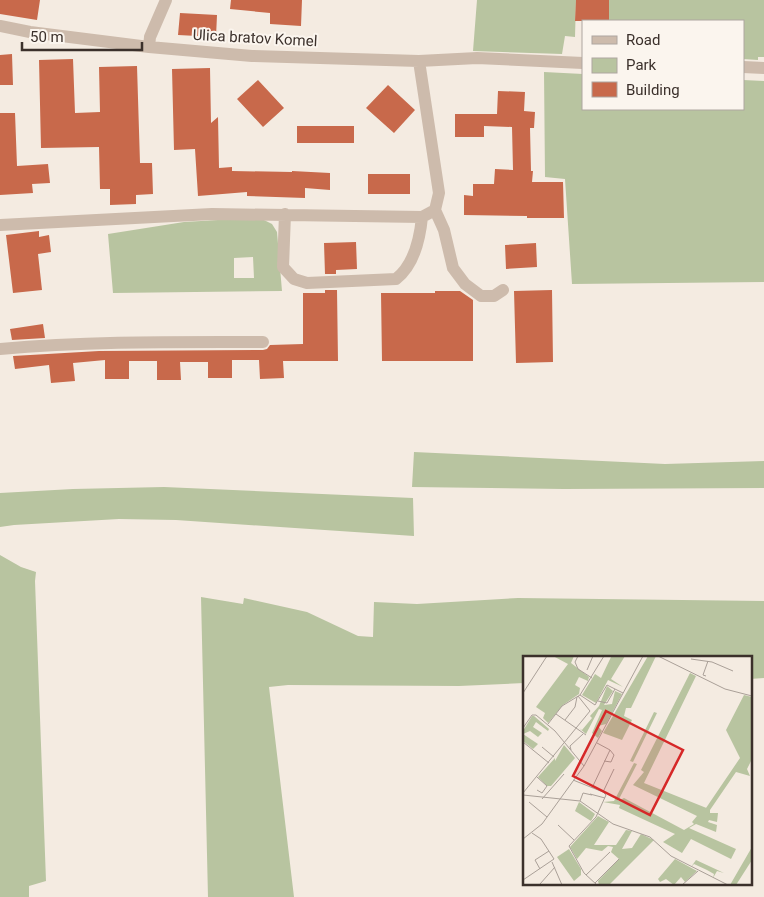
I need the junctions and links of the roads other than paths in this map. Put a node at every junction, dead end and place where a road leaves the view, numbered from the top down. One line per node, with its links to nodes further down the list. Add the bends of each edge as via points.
1 (166, 0): 3 (street)
2 (0, 26): 3 (street, Ulica bratov Komel)
3 (149, 47): 4 (street, Ulica bratov Komel, via 252,56)
4 (419, 61): 5 (street, Ulica bratov Komel, via 477,58); 8 (street, via 440,193)
5 (582, 63)
6 (744, 67): 7 (street)
7 (764, 68)
8 (435, 210): 10 (street); 12 (street, via 444,230 453,268 465,284 481,296 494,296)
9 (285, 214): 10 (street); 10 (street, via 283,267 294,280 307,283 396,279 404,273 415,251); 11 (street, via 212,214)
10 (422, 217)
11 (0, 225)
12 (503, 290)
13 (264, 342): 14 (street, via 133,341)
14 (0, 349)

